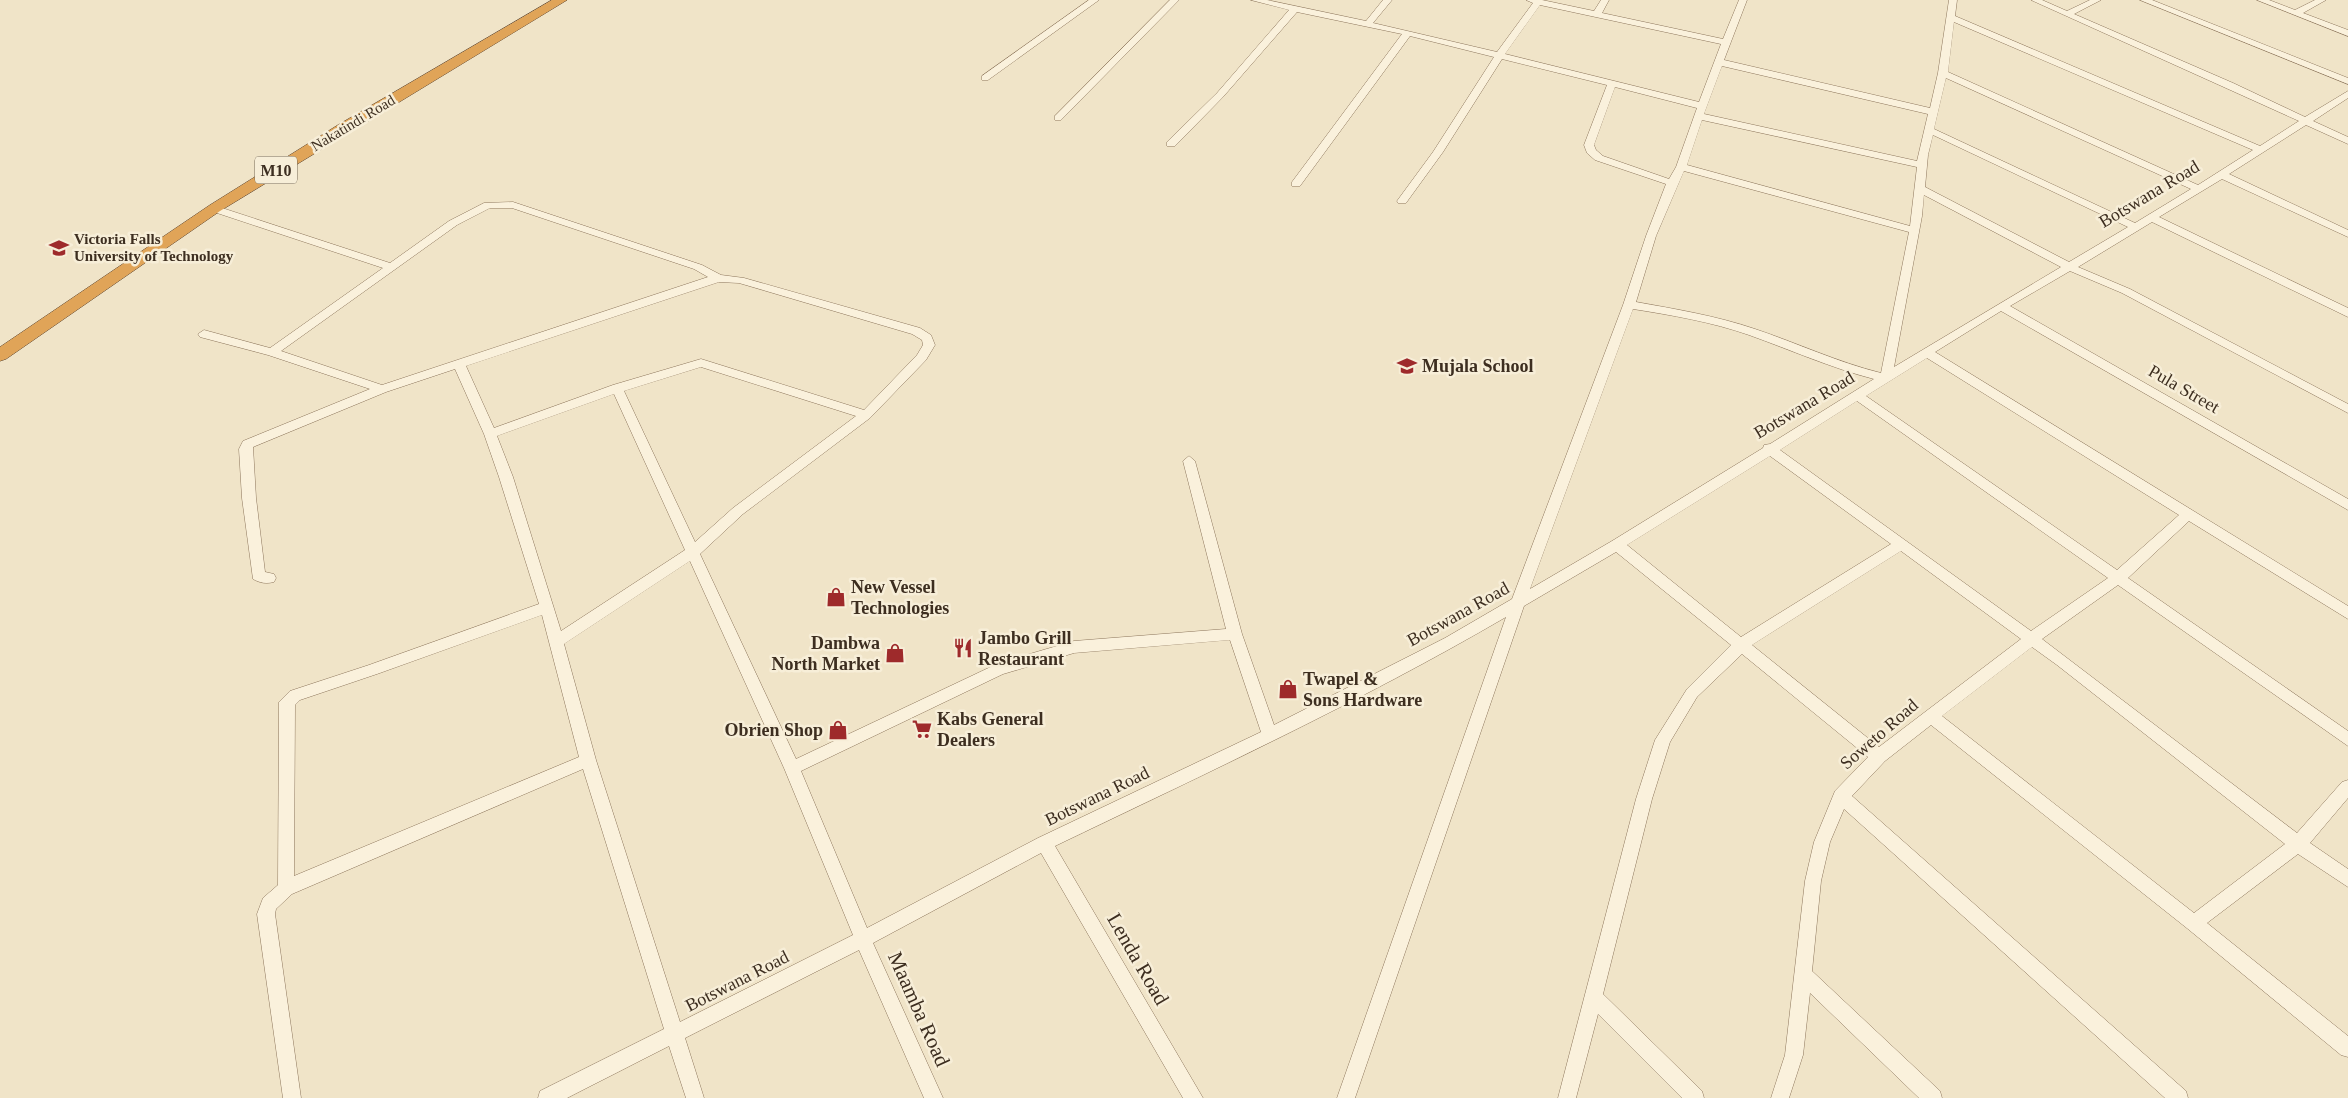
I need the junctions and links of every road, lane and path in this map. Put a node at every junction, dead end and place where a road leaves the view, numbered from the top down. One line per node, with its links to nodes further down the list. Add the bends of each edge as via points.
1 (561, 0): 47 (highway, Nakatindi Road / M10)
2 (1095, 0): 27 (street)
3 (1175, 0): 33 (street)
4 (1255, 0): 15 (street)
5 (1388, 0): 20 (street)
6 (1605, 0): 18 (street)
7 (1743, 0): 23 (street)
8 (1953, 0): 19 (street)
9 (2035, 0): 17 (street)
10 (2097, 0): 17 (street)
11 (2144, 0): 28 (street)
12 (2261, 0): 16 (street)
13 (2322, 0): 16 (street)
14 (1534, 1): 18 (street); 24 (street)
15 (1295, 9): 20 (street); 37 (street, via 1220,96)
16 (2296, 13): 22 (street)
17 (2067, 14): 34 (street)
18 (1596, 15): 23 (street)
19 (1951, 17): 26 (street); 38 (street)
20 (1367, 25): 21 (street)
21 (1408, 33): 24 (street); 43 (street)
22 (2348, 33)
23 (1727, 43): 25 (street)
24 (1500, 57): 29 (street); 46 (street, via 1428,170)
25 (1720, 62): 31 (street); 32 (street)
26 (1943, 73): 32 (street); 45 (street)
27 (986, 78)
28 (2348, 81)
29 (1612, 84): 31 (street); 42 (street, via 1588,145 1591,151 1600,158)
30 (2348, 94): 34 (street, Botswana Road)
31 (1700, 111): 39 (street); 40 (street)
32 (1933, 112): 35 (street)
33 (1058, 118)
34 (2304, 122): 36 (street); 38 (street, Botswana Road)
35 (1928, 130): 39 (street); 49 (street)
36 (2348, 142)
37 (1171, 144)
38 (2259, 149): 41 (street, Botswana Road)
39 (1921, 165): 44 (street)
40 (1681, 167): 42 (street); 50 (street)
41 (2220, 174): 45 (street, Botswana Road); 51 (street)
42 (1672, 183): 55 (street)
43 (1296, 184)
44 (1920, 189): 50 (street); 53 (street)
45 (2199, 189): 48 (street, Botswana Road)
46 (1402, 201)
47 (215, 208): 52 (street); 61 (highway, Nakatindi Road / M10)
48 (2150, 217): 49 (street, Botswana Road); 57 (street)
49 (2134, 226): 53 (street, Botswana Road)
50 (1913, 230): 63 (street)
51 (2348, 234)
52 (391, 266): 54 (street, via 453,223 488,205 513,205 698,267); 59 (street)
53 (2069, 267): 56 (street, Botswana Road); 67 (street, via 2126,291)
54 (718, 278): 62 (street); 68 (street, via 740,280 916,331 927,338 929,345 922,357)
55 (1628, 305): 63 (street, via 1750,331 1846,368); 79 (street)
56 (2001, 306): 60 (street, Botswana Road); 72 (street, Pula Street)
57 (2348, 313)
58 (204, 334): 59 (street)
59 (272, 352): 65 (street)
60 (1926, 352): 63 (street, Botswana Road); 73 (street)
61 (0, 355)
62 (459, 364): 65 (street); 69 (street)
63 (1886, 378): 66 (street, Botswana Road)
64 (617, 388): 68 (street, via 702,363); 69 (street); 76 (street, Maamba Road)
65 (382, 389): 77 (street, via 257,439 245,449 258,575)
66 (1858, 396): 70 (street, Botswana Road); 78 (street)
67 (2348, 409)
68 (866, 415): 76 (street, via 738,511)
69 (490, 434): 80 (street)
70 (1769, 448): 74 (street); 75 (street, Botswana Road)
71 (1189, 460): 82 (street)
72 (2348, 505)
73 (2190, 514): 78 (street, Soweto Road); 81 (street)
74 (1902, 544): 83 (street); 85 (street)
75 (1616, 545): 79 (street, Botswana Road); 85 (street)
76 (694, 551): 84 (street); 91 (street, Maamba Road)
77 (269, 578)
78 (2117, 579): 83 (street, Soweto Road); 88 (street)
79 (1517, 604): 87 (street, Botswana Road, via 1442,647); 109 (street)
80 (547, 607): 84 (street); 97 (street, via 290,699 287,705)
81 (2348, 613)
82 (1236, 634): 87 (street); 91 (street, via 1074,647 999,669)
83 (2032, 639): 86 (street, Soweto Road); 95 (street)
84 (557, 641): 90 (street)
85 (1742, 644): 89 (street); 101 (street, via 1692,693 1664,740 1644,799)
86 (1930, 715): 89 (street, Soweto Road); 98 (street)
87 (1270, 735): 94 (street, Botswana Road)
88 (2348, 739)
89 (1878, 756): 93 (street, Soweto Road)
90 (588, 760): 97 (street); 102 (street)
91 (792, 768): 99 (street, Maamba Road)
92 (2348, 787): 95 (street)
93 (1841, 796): 100 (street, Soweto Road, via 1822,842); 114 (street)
94 (1044, 843): 99 (street, Botswana Road); 108 (street, Lenda Road)
95 (2298, 844): 96 (street); 98 (street)
96 (2348, 879)
97 (286, 888): 104 (street, via 270,904 266,914)
98 (2194, 923): 103 (street)
99 (862, 939): 102 (street, Botswana Road); 107 (street, Maamba Road)
100 (1802, 974): 112 (street, Soweto Road, via 1794,1055); 113 (street)
101 (1592, 998): 110 (street); 111 (street)
102 (676, 1034): 105 (street, Botswana Road); 106 (street)
103 (2348, 1048)
104 (292, 1098)
105 (547, 1098)
106 (695, 1098)
107 (934, 1098)
108 (1194, 1098)
109 (1346, 1098)
110 (1567, 1098)
111 (1695, 1098)
112 (1780, 1098)
113 (1933, 1098)
114 (2180, 1098)

